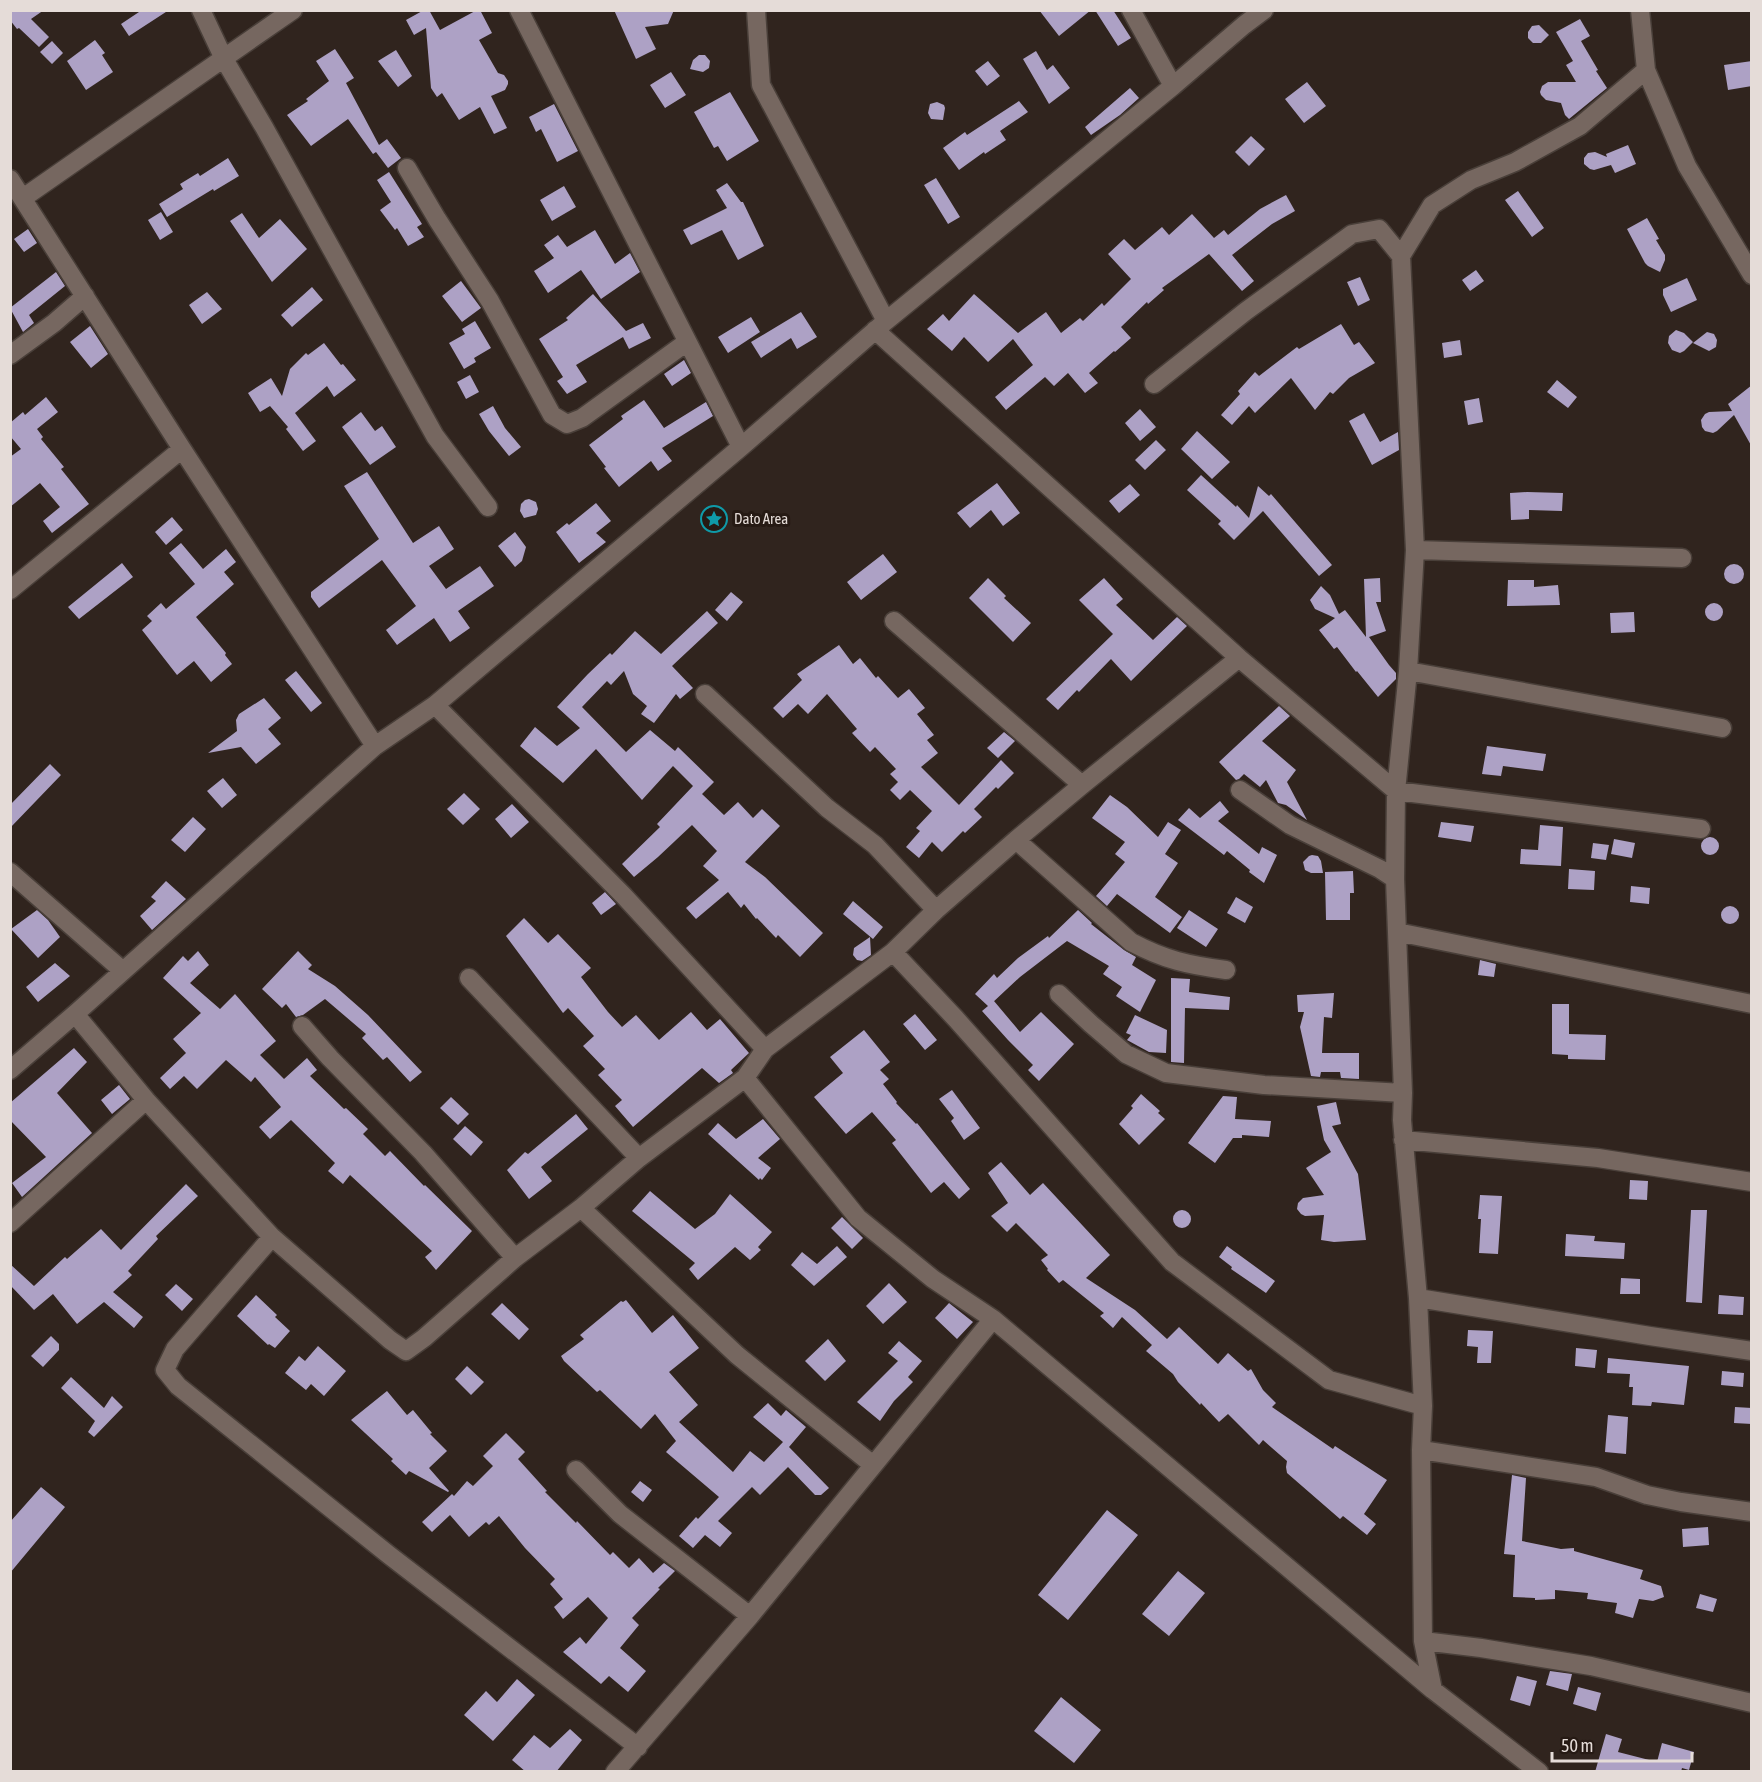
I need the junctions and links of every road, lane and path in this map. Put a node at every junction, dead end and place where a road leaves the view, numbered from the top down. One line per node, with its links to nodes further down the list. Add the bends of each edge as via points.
1 (201, 10): 8 (street)
2 (293, 10): 8 (street)
3 (519, 10): 18 (street)
4 (756, 10): 17 (street, via 761,85)
5 (1131, 10): 10 (street)
6 (1264, 10): 10 (street)
7 (1640, 10): 9 (street)
8 (224, 59): 13 (street); 23 (street, via 435,436)
9 (1646, 70): 14 (street, via 1580,126 1515,162 1471,180 1432,204); 15 (street, via 1687,166)
10 (1173, 86): 17 (street)
11 (407, 168): 18 (street, via 490,301 552,415 567,424 582,418)
12 (10, 179): 13 (street)
13 (23, 198): 16 (street)
14 (1401, 256): 20 (street, via 1379,229 1352,234); 24 (street)
15 (1752, 275)
16 (85, 296): 19 (street); 22 (street)
17 (881, 325): 21 (street); 28 (street)
18 (687, 342): 21 (street)
19 (10, 355)
20 (1154, 384)
21 (741, 447): 31 (street)
22 (182, 449): 26 (street); 33 (street)
23 (488, 507)
24 (1415, 550): 25 (street); 29 (street)
25 (1682, 558)
26 (10, 590)
27 (894, 621): 34 (street)
28 (1239, 658): 34 (street); 36 (street)
29 (1408, 671): 32 (street); 36 (street)
30 (705, 694): 41 (street, via 827,808 875,845)
31 (435, 705): 33 (street); 51 (street, via 624,896)
32 (1722, 728)
33 (375, 746): 45 (street)
34 (1082, 785): 38 (street)
35 (1240, 790): 40 (street, via 1290,825)
36 (1396, 791): 37 (street); 40 (street)
37 (1701, 829)
38 (1016, 840): 41 (street); 44 (street, via 1131,942 1153,954 1189,965)
39 (10, 872): 45 (street)
40 (1395, 879): 42 (street)
41 (936, 910): 43 (street)
42 (1397, 932): 48 (street); 54 (street)
43 (893, 952): 51 (street); 66 (street, via 1172,1262 1329,1380)
44 (1226, 970)
45 (123, 971): 49 (street)
46 (469, 978): 57 (street)
47 (1059, 994): 54 (street, via 1126,1054 1166,1074 1264,1085)
48 (1752, 1004)
49 (75, 1014): 52 (street); 55 (street)
50 (302, 1026): 62 (street, via 423,1153)
51 (765, 1049): 53 (street)
52 (10, 1070)
53 (745, 1078): 57 (street); 64 (street, via 858,1218 933,1279)
54 (1403, 1093): 56 (street)
55 (146, 1100): 60 (street); 61 (street)
56 (1403, 1140): 58 (street, via 1598,1158); 63 (street)
57 (639, 1158): 59 (street)
58 (1752, 1182)
59 (582, 1208): 62 (street); 68 (street, via 737,1355)
60 (10, 1223)
61 (272, 1237): 62 (street, via 406,1351); 75 (street, via 175,1349 165,1370 178,1386 389,1555)
62 (515, 1258)
63 (1418, 1298): 65 (street); 66 (street)
64 (993, 1319): 68 (street); 73 (street)
65 (1752, 1351)
66 (1423, 1406): 67 (street)
67 (1421, 1450): 70 (street, via 1596,1477 1647,1495); 72 (street)
68 (873, 1465): 71 (street)
69 (576, 1470): 71 (street, via 620,1514)
70 (1752, 1512)
71 (750, 1616): 75 (street)
72 (1423, 1641): 73 (street); 74 (street, via 1591,1666)
73 (1433, 1690): 77 (street)
74 (1752, 1703)
75 (638, 1747): 76 (street)
76 (615, 1772)
77 (1539, 1772)

